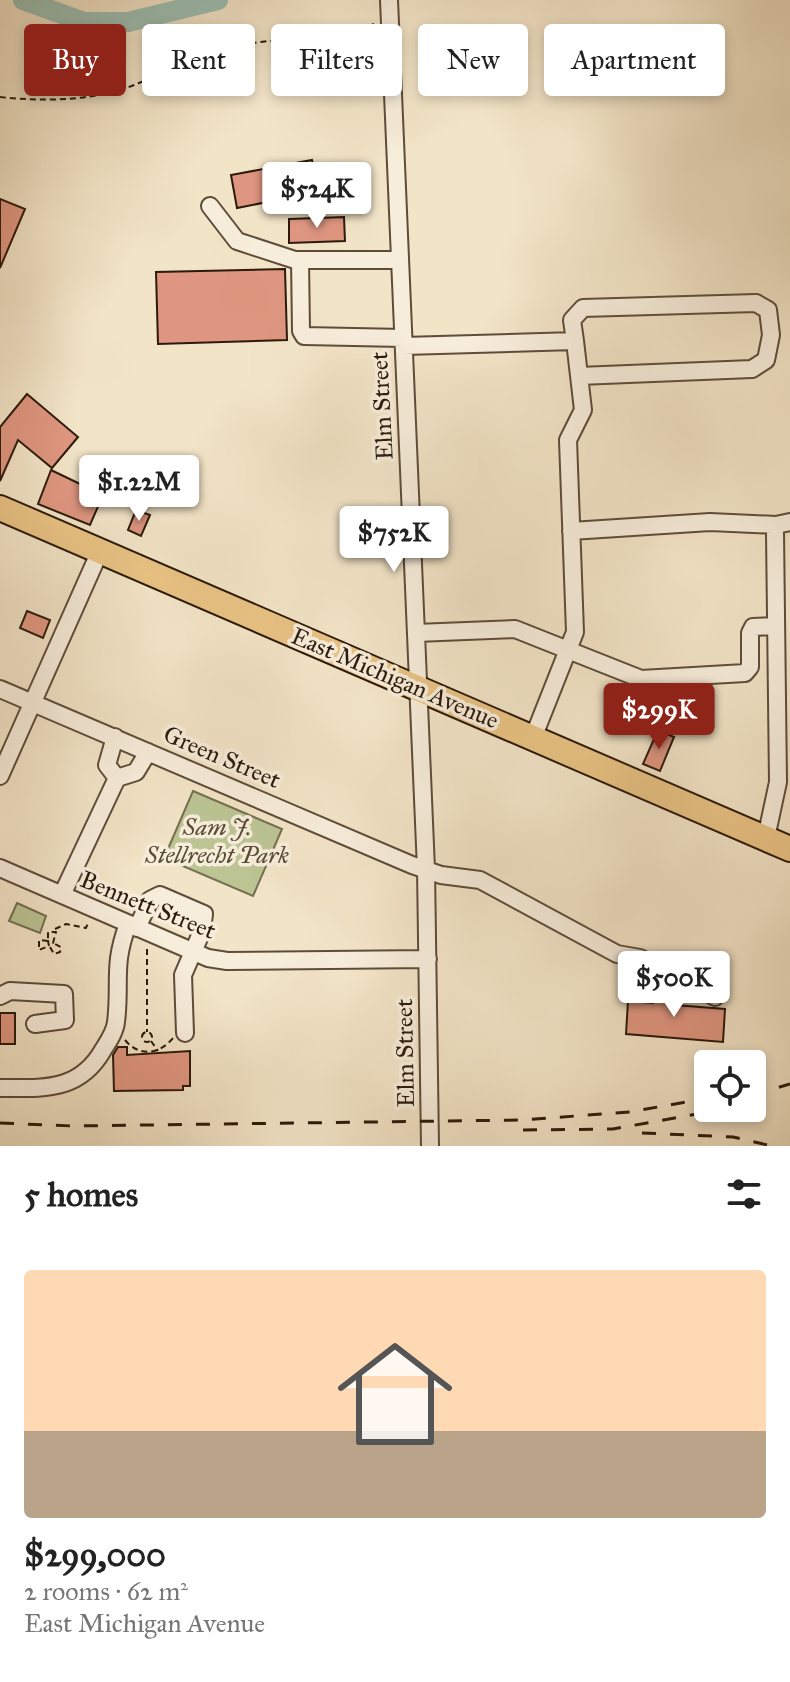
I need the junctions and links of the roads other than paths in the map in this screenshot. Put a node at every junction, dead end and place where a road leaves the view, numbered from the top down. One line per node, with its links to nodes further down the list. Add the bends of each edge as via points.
1 (390, 6): 4 (street, Elm Street)
2 (210, 206): 3 (street, via 237,241)
3 (300, 260): 4 (street); 6 (street, via 304,336)
4 (400, 260): 6 (street, Elm Street)
5 (575, 341): 6 (street); 7 (street); 7 (street, via 572,320 583,308 756,303 768,310 766,360 752,369)
6 (404, 342): 13 (street, Elm Street)
7 (579, 376): 10 (street, via 583,410 568,440)
8 (0, 508): 11 (highway, East Michigan Avenue)
9 (783, 523): 10 (street); 12 (street)
10 (571, 531): 14 (street, via 575,632)
11 (100, 551): 15 (highway, East Michigan Avenue); 17 (street)
12 (776, 626): 14 (street, via 753,627 745,673 641,679); 23 (street, via 778,782)
13 (416, 633): 14 (street, via 515,629); 15 (street, Elm Street)
14 (569, 651): 19 (street)
15 (419, 686): 19 (highway, East Michigan Avenue); 26 (street, Elm Street)
16 (0, 689): 17 (street, Green Street)
17 (31, 702): 18 (street, Green Street); 21 (street)
18 (115, 737): 20 (street, Green Street); 22 (street, via 107,765)
19 (533, 738): 23 (highway, East Michigan Avenue)
20 (148, 752): 22 (street, via 136,772); 26 (street, Green Street)
21 (0, 776)
22 (117, 778): 27 (street)
23 (766, 838): 24 (highway, East Michigan Avenue)
24 (790, 849)
25 (0, 868): 27 (street, Bennett Street)
26 (426, 869): 30 (street, Elm Street); 32 (street, Green Street, via 480,880 617,954 640,958)
27 (62, 895): 28 (street, Bennett Street)
28 (132, 926): 29 (street, Bennett Street); 29 (street, via 150,900 163,895 204,914); 35 (street, via 116,955 116,1025 98,1060 71,1083)
29 (192, 952): 30 (street, Bennett Street, via 227,961); 34 (street, via 183,975)
30 (428, 959): 36 (street, Elm Street)
31 (0, 996): 33 (street, via 10,991 64,994 65,1020)
32 (715, 997)
33 (35, 1024)
34 (185, 1033)
35 (0, 1088)
36 (430, 1146)

